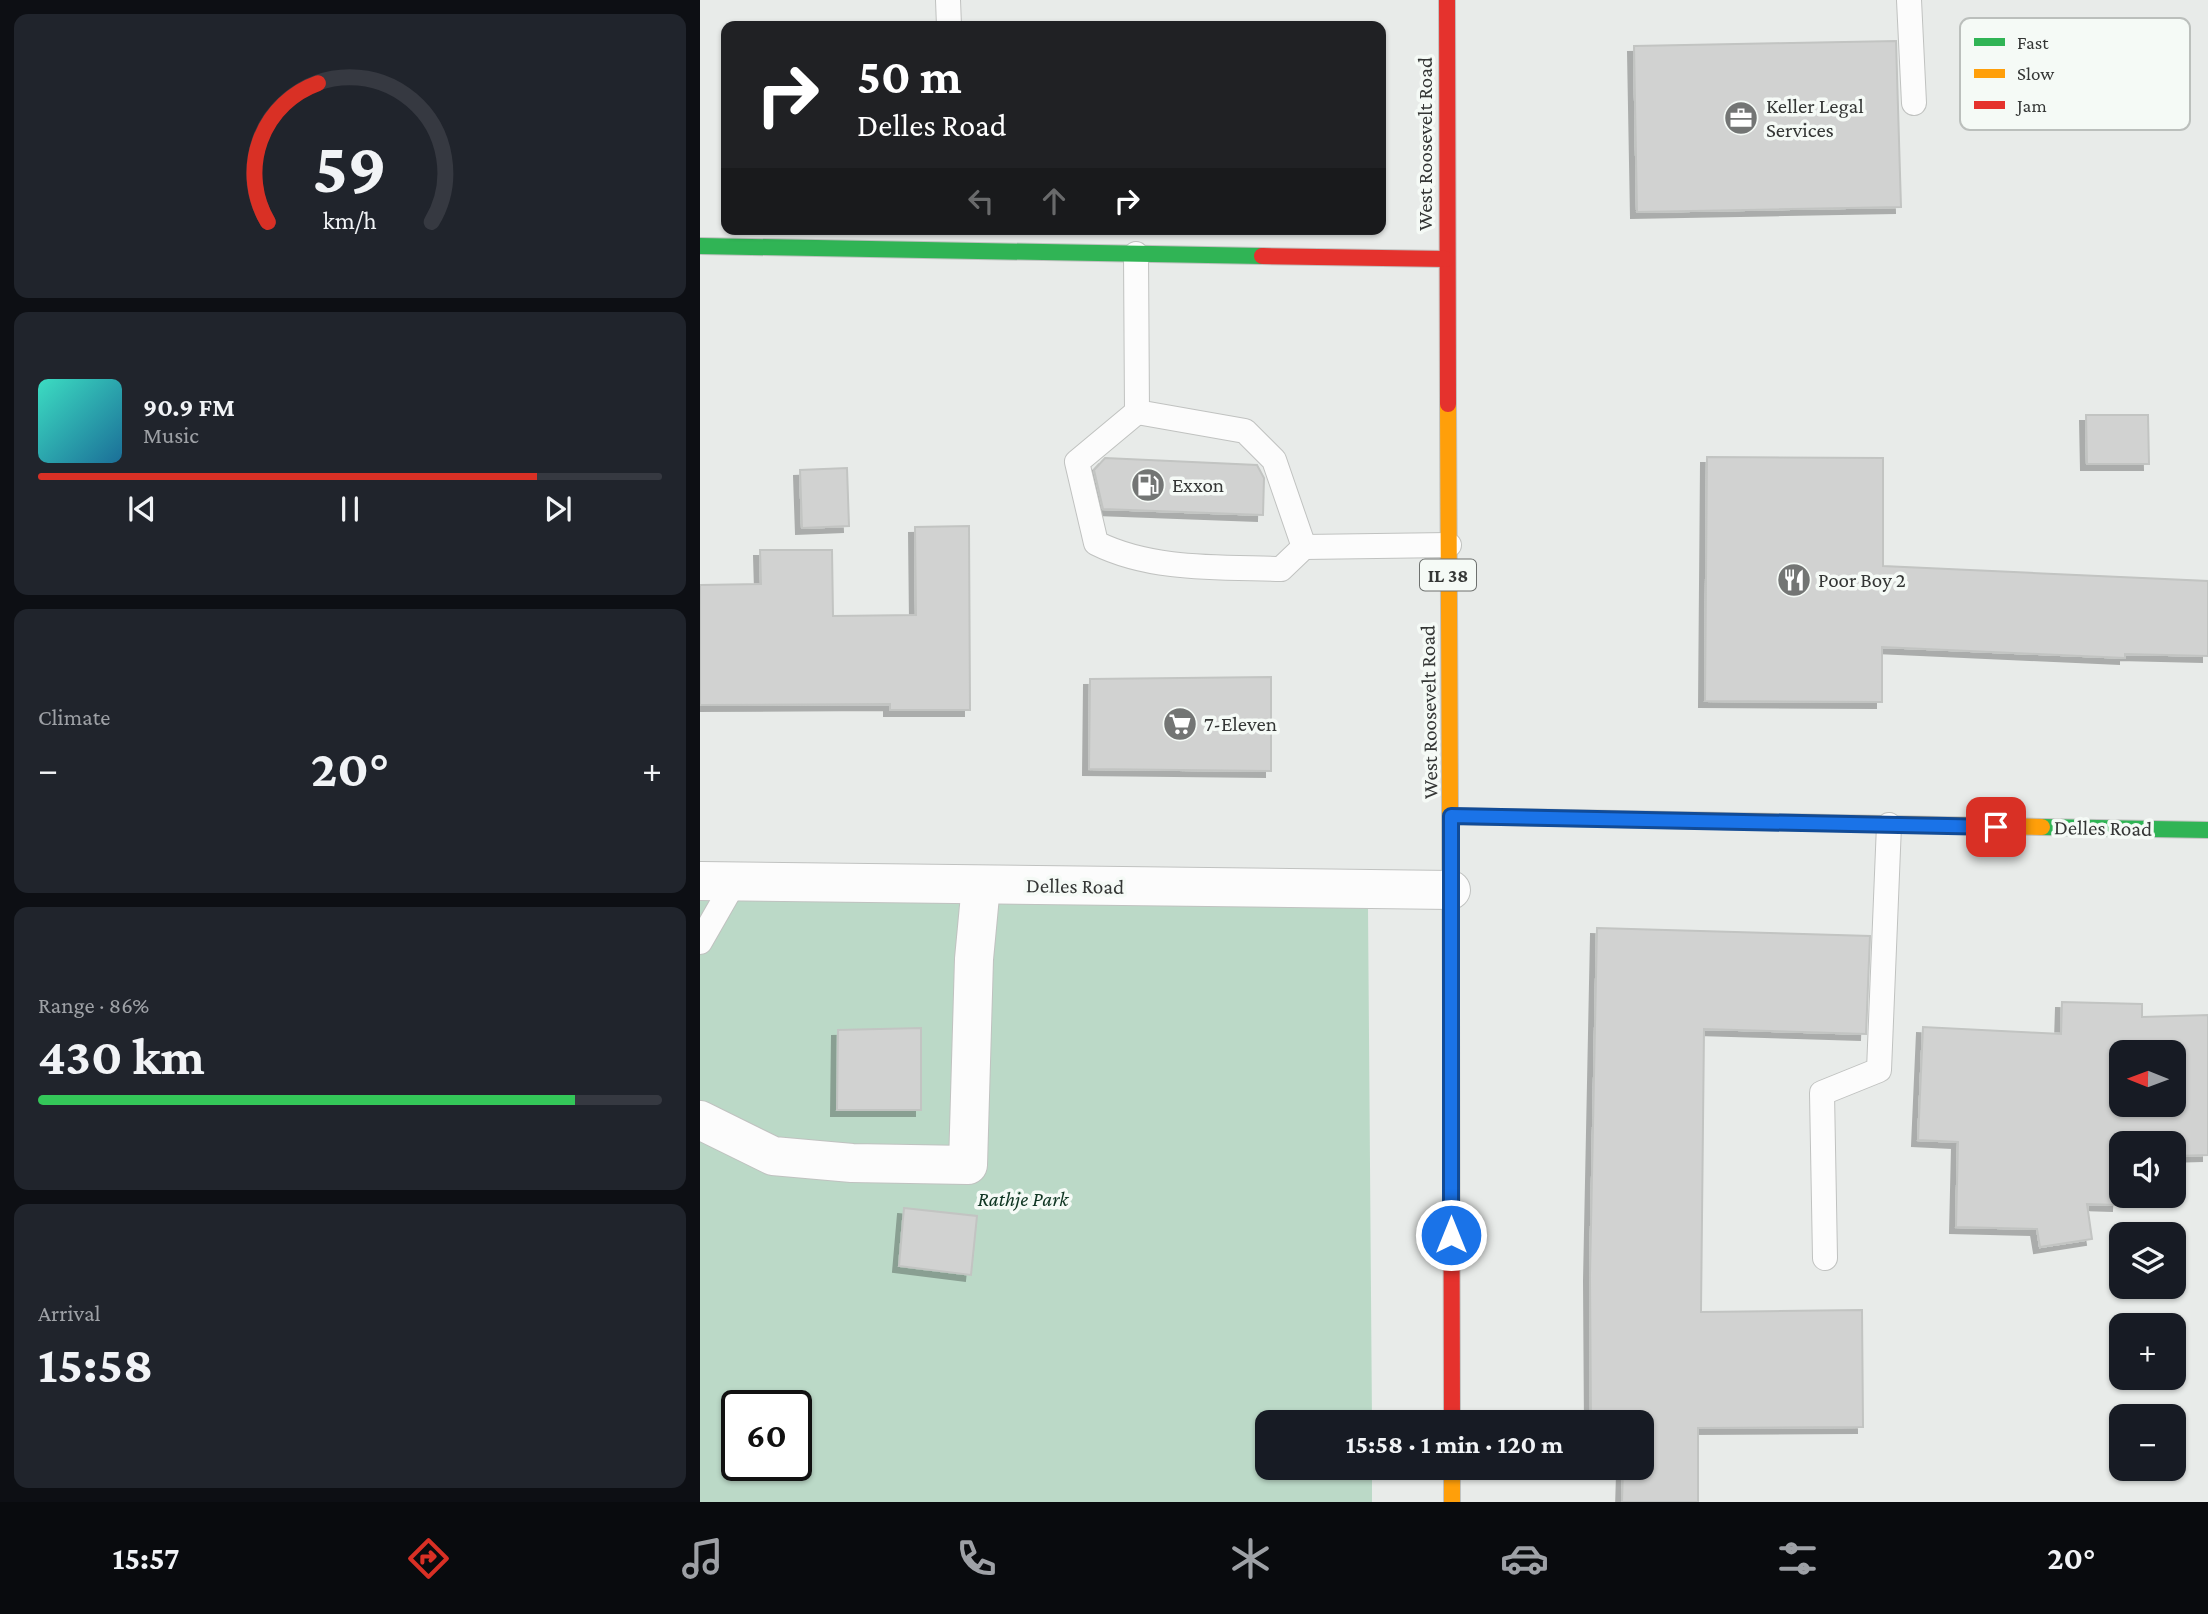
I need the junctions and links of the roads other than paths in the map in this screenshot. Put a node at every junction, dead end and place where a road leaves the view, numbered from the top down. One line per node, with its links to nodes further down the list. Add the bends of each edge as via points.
1 (948, 0): 4 (lane)
2 (1447, 0): 9 (street, West Roosevelt Road / IL 38)
3 (1909, 0): 5 (lane)
4 (949, 21)
5 (1914, 103)
6 (981, 240): 7 (street); 8 (street)
7 (700, 246)
8 (1136, 254): 9 (street); 10 (lane)
9 (1446, 259): 11 (street, West Roosevelt Road / IL 38)
10 (1138, 412): 12 (lane, via 1245,431 1274,460); 12 (lane, via 1077,462 1096,543 1110,551 1181,565 1281,569)
11 (1449, 545): 12 (lane); 13 (street, West Roosevelt Road / IL 38)
12 (1304, 547)
13 (1451, 816): 14 (street, Delles Road); 18 (street, West Roosevelt Road / IL 38)
14 (1889, 825): 15 (street, Delles Road); 21 (lane, via 1880,1070 1822,1093)
15 (2208, 830)
16 (718, 881): 17 (street, Delles Road); 19 (lane)
17 (981, 885): 18 (street, Delles Road); 20 (street, via 974,959 968,1165 773,1156)
18 (1451, 890): 22 (street, West Roosevelt Road / IL 38)
19 (700, 942)
20 (700, 1121)
21 (1825, 1258)
22 (1452, 1410)
23 (1452, 1480): 24 (street)
24 (1452, 1502)

